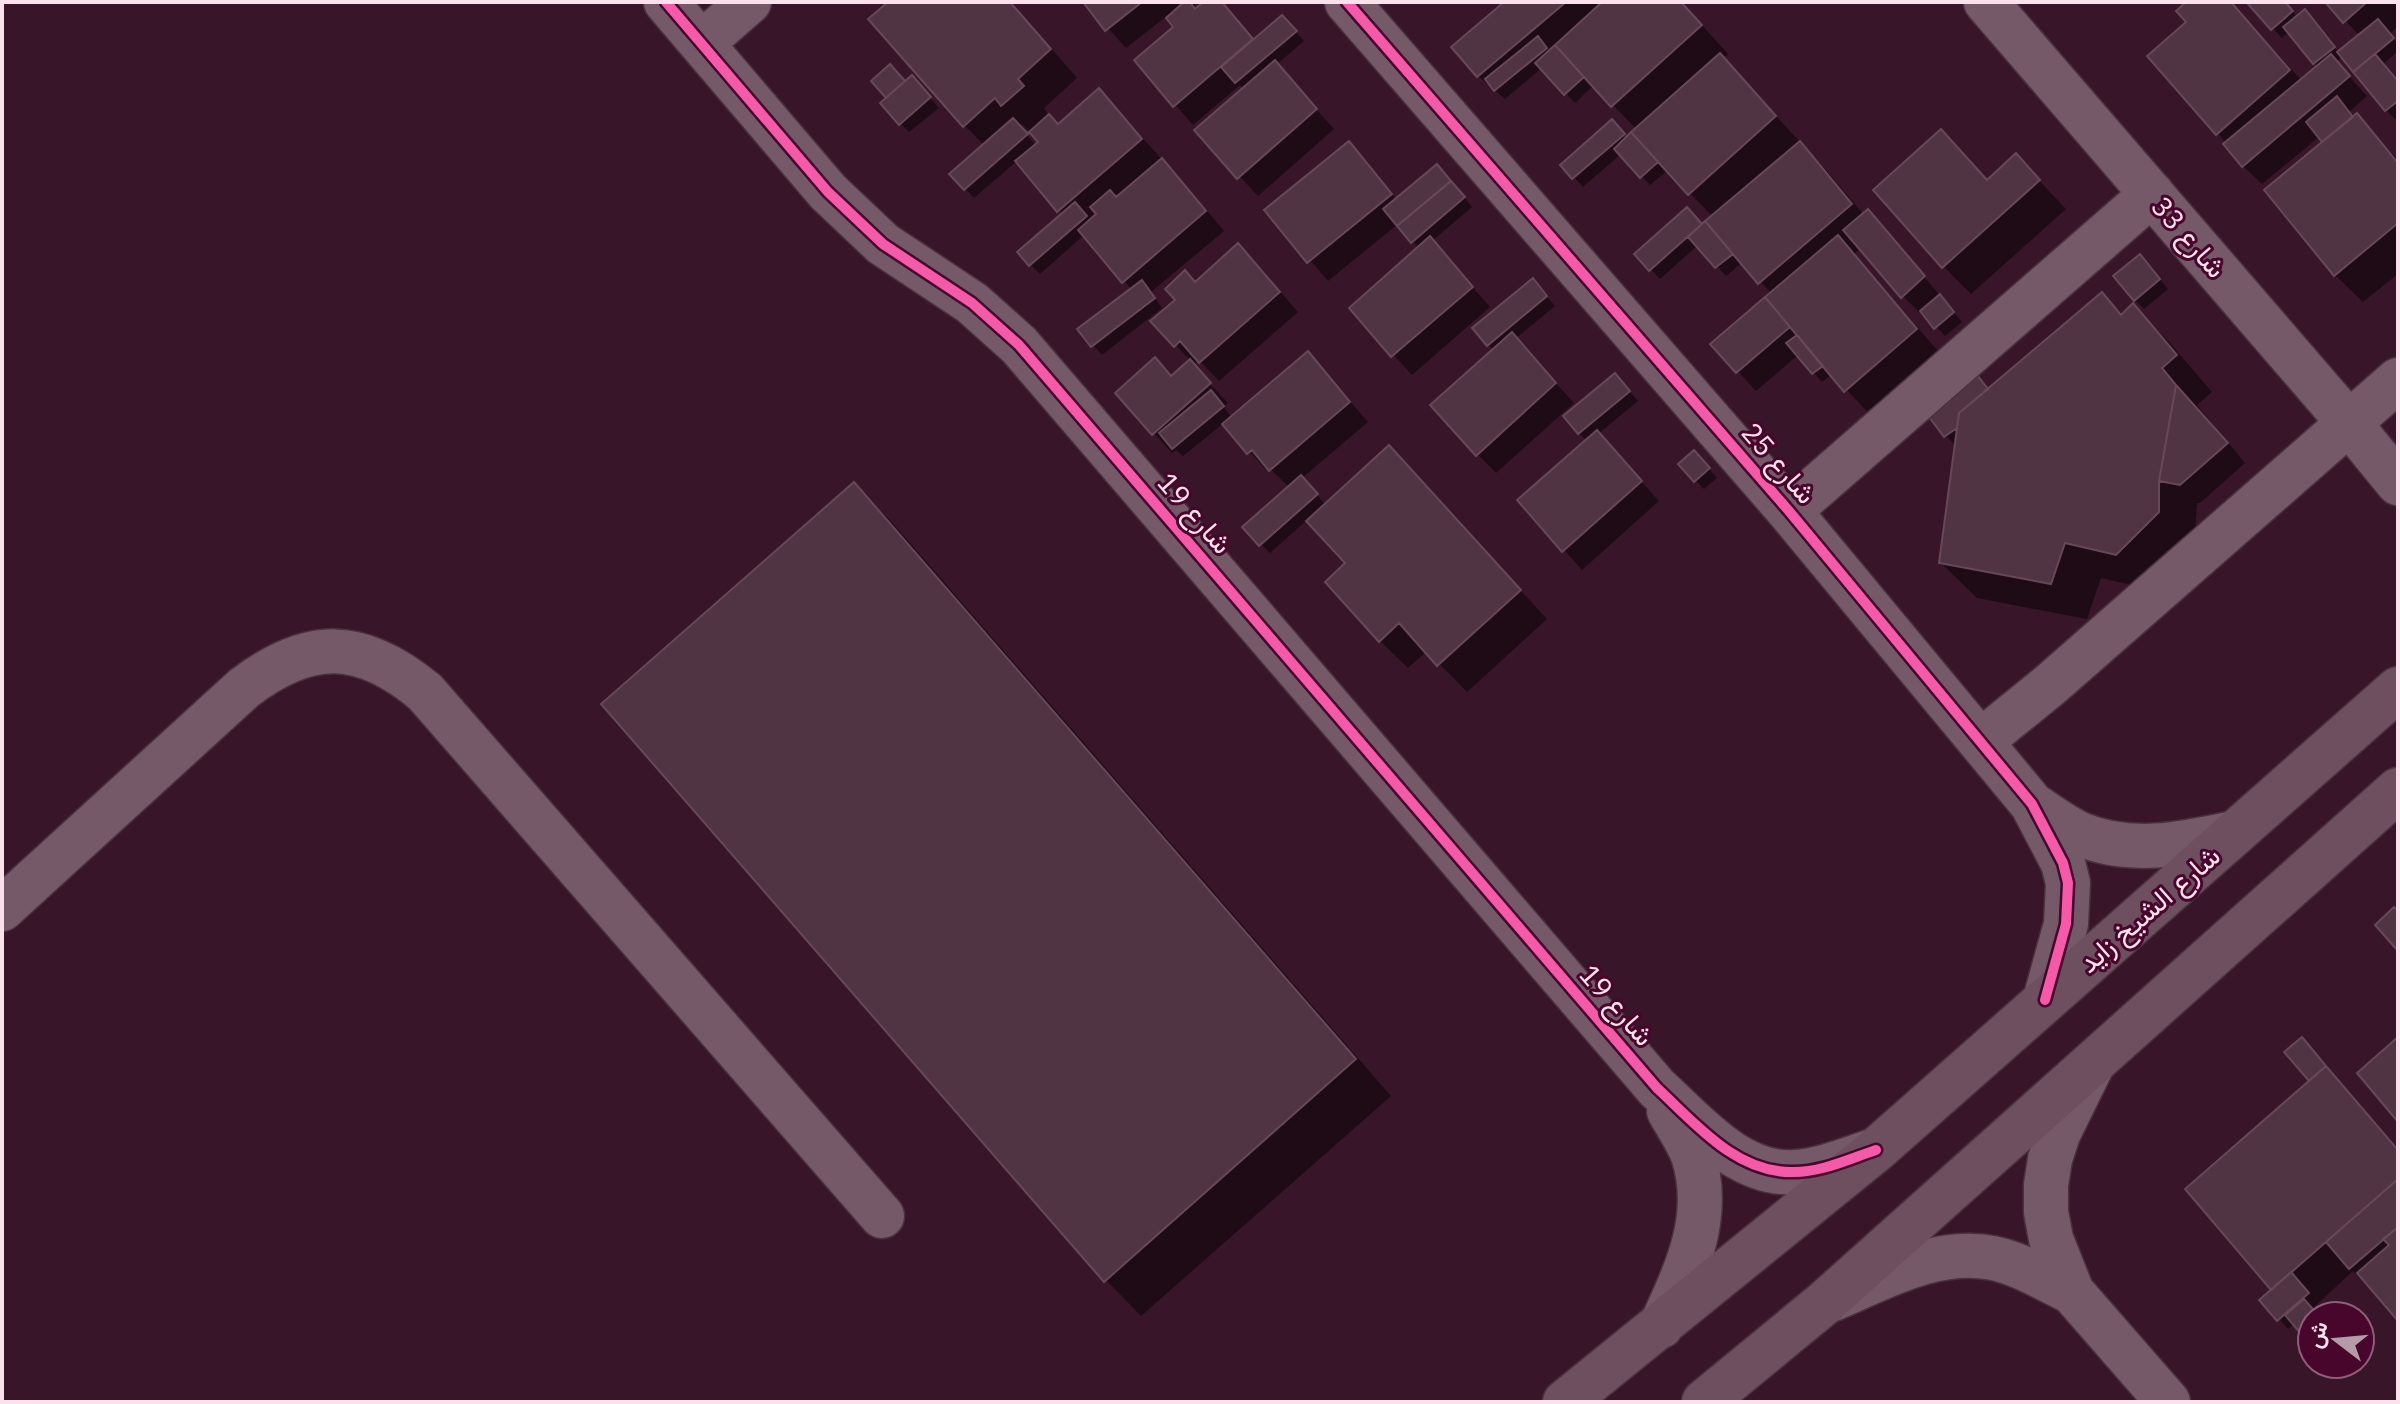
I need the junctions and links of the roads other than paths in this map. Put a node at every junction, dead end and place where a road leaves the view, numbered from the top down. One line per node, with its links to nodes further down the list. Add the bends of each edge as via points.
1 (666, 2): 5 (street, شارع 19)
2 (749, 2): 5 (street)
3 (1347, 2): 10 (street, شارع 25)
4 (2006, 9): 6 (street, شارع 33)
5 (702, 43): 19 (street, شارع 19, via 854,219 972,303 1019,345)
6 (2152, 194): 8 (street, شارع 33); 10 (street)
7 (2398, 380): 8 (street)
8 (2349, 423): 9 (street, شارع 33); 12 (street)
9 (2396, 478)
10 (1789, 511): 12 (street, شارع 25)
11 (2398, 689): 15 (main road, شارع الشيخ زايد)
12 (1981, 741): 14 (street, شارع 25)
13 (2398, 790): 18 (main road)
14 (2032, 804): 15 (street, شارع 25, via 2078,833 2125,846 2174,845); 17 (street, شارع 25, via 2068,883 2066,924)
15 (2234, 833): 17 (main road, شارع الشيخ زايد)
16 (2, 909): 21 (street, via 271,667 302,655 336,651 369,656 399,670 425,692)
17 (2045, 1000): 20 (main road, شارع الشيخ زايد)
18 (2094, 1061): 22 (street, via 2058,1134 2046,1185 2051,1239); 23 (main road)
19 (1657, 1088): 20 (street, via 1722,1147 1767,1170 1816,1169); 24 (street, via 1692,1151 1701,1197 1696,1243)
20 (1876, 1150): 24 (main road, شارع الشيخ زايد)
21 (882, 1216)
22 (2072, 1292): 23 (street, via 2021,1267 1962,1256 1905,1268); 27 (street)
23 (1823, 1304): 26 (main road)
24 (1661, 1326): 25 (main road, شارع الشيخ زايد)
25 (1565, 1402)
26 (1704, 1402)
27 (2168, 1402)

